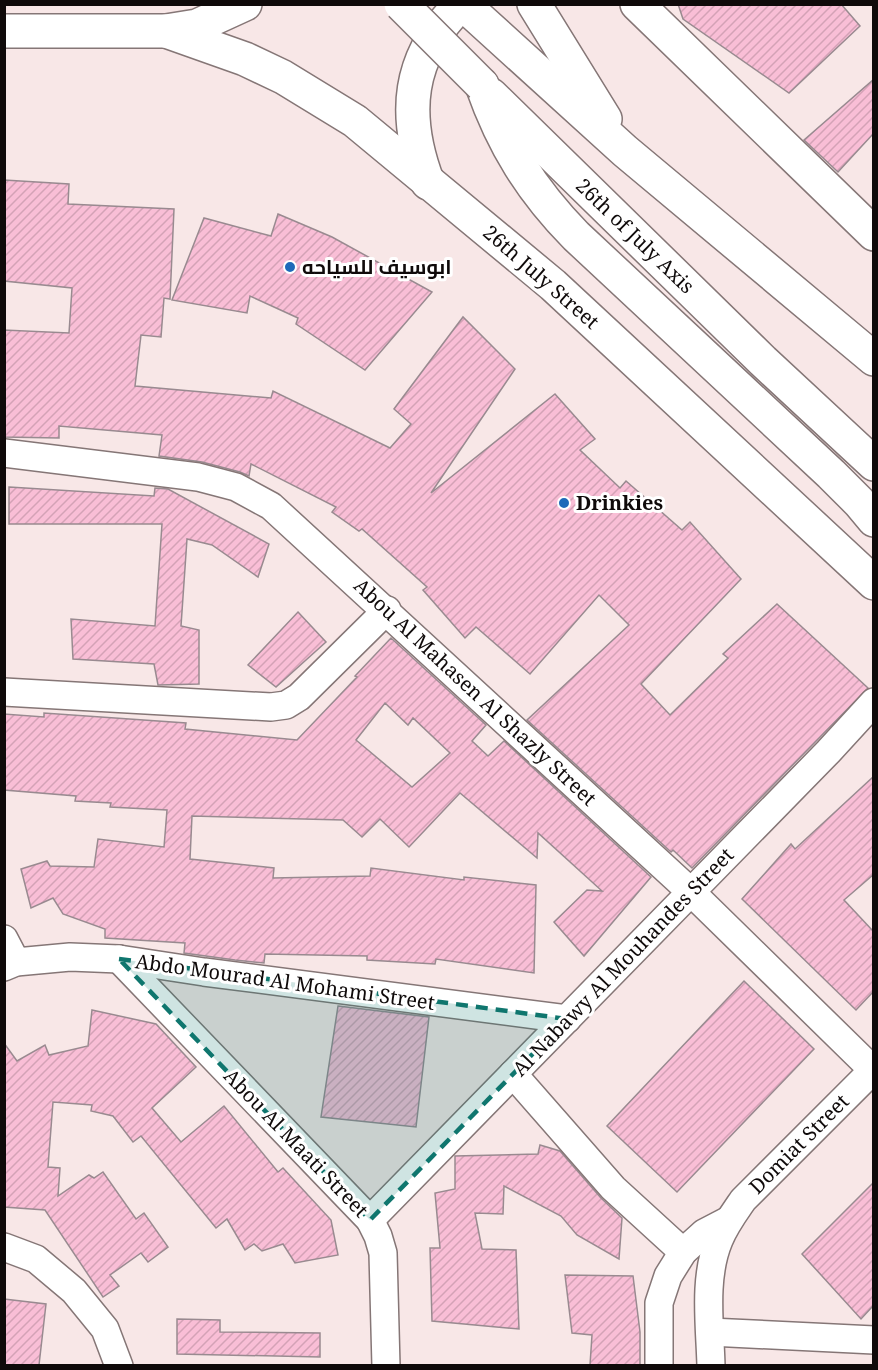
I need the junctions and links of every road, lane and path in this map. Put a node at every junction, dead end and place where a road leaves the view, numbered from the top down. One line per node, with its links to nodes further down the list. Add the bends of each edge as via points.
1 (245, 4): 7 (main road, via 197,26)
2 (401, 4): 8 (main road, 26th of July Axis, bridge)
3 (462, 4): 9 (main road); 10 (main road, via 446,18 430,42 418,69 412,98 417,155)
4 (534, 4): 9 (main road)
5 (637, 4): 11 (main road)
6 (4, 31): 7 (main road)
7 (166, 31): 10 (main road, 26th July Street, via 245,59 320,98 355,121)
8 (482, 85): 14 (main road, 26th of July Axis); 15 (main road, via 515,160 553,213 831,474)
9 (625, 151): 12 (main road)
10 (428, 183): 16 (main road, 26th July Street, via 553,285)
11 (873, 234)
12 (873, 359)
13 (4, 453): 17 (street, Abou Al Mahasen Al Shazly Street, via 198,477 236,487 286,518)
14 (873, 464)
15 (873, 520)
16 (873, 583)
17 (387, 610): 18 (street, via 299,697 286,705); 20 (street, Abou Al Mahasen Al Shazly Street)
18 (4, 692)
19 (873, 702): 20 (street, Al Nabawy Al Mouhandes Street)
20 (691, 892): 23 (street, Al Nabawy Al Mouhandes Street); 24 (street, Abou Al Mahasen Al Shazly Street)
21 (8, 956): 22 (street, Abdo Mourad Al Mohami Street)
22 (119, 959): 23 (street, Abdo Mourad Al Mohami Street); 26 (street, Abou Al Maati Street)
23 (567, 1019): 25 (street, Al Nabawy Al Mouhandes Street)
24 (873, 1070): 27 (street, Domiat Street, via 743,1200)
25 (513, 1074): 26 (street, Al Nabawy Al Mouhandes Street); 29 (street, via 613,1188)
26 (370, 1220): 33 (street, Abou Al Maati Street, via 383,1253)
27 (729, 1220): 29 (street, Domiat Street, via 704,1233); 30 (street, Domiat Street, via 712,1265)
28 (4, 1247): 32 (street, via 36,1260 74,1291 105,1329)
29 (683, 1252): 34 (street, Domiat Street, via 668,1276 659,1303)
30 (710, 1332): 31 (street); 35 (street, Domiat Street)
31 (873, 1340)
32 (119, 1365)
33 (386, 1365)
34 (659, 1365)
35 (711, 1365)

